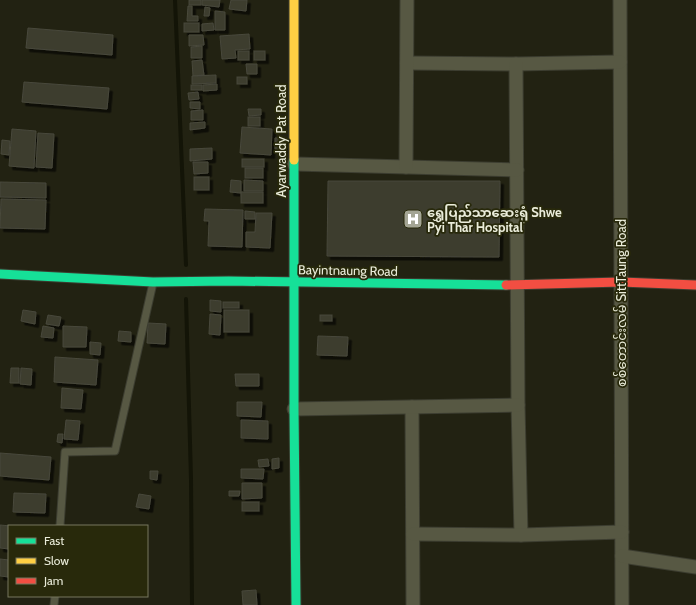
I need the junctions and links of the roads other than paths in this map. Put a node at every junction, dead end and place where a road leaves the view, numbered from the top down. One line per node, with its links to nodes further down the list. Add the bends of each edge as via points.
1 (294, 0): 7 (street, Ayarwaddy Pat Road)
2 (407, 0): 5 (street)
3 (620, 0): 4 (street, စစ်တောင်းလမ် SittTaung Road)
4 (620, 62): 6 (street); 13 (street, စစ်တောင်းလမ် SittTaung Road)
5 (407, 63): 6 (street); 8 (street)
6 (516, 64): 9 (street)
7 (294, 164): 8 (street); 12 (street, Ayarwaddy Pat Road)
8 (406, 167): 9 (street)
9 (517, 170): 14 (street)
10 (0, 274): 11 (street, Bayintnaung Road)
11 (153, 282): 12 (street, Bayintnaung Road); 19 (lane, via 115,451 65,452)
12 (294, 282): 14 (street, Bayintnaung Road); 18 (street, Ayarwaddy Pat Road)
13 (621, 282): 14 (street, Bayintnaung Road); 15 (street, Bayintnaung Road); 20 (street, စစ်တောင်းလမ် SittTaung Road)
14 (517, 286): 16 (street)
15 (696, 286)
16 (518, 405): 17 (street); 22 (street)
17 (412, 407): 18 (street); 21 (street)
18 (294, 409): 25 (street, Ayarwaddy Pat Road)
19 (60, 525)
20 (622, 532): 22 (street); 23 (street, စစ်တောင်းလမ် SittTaung Road)
21 (412, 534): 22 (street); 26 (street)
22 (521, 535)
23 (622, 556): 24 (street); 27 (street, စစ်တောင်းလမ် SittTaung Road)
24 (696, 567)
25 (296, 605)
26 (413, 605)
27 (622, 605)

